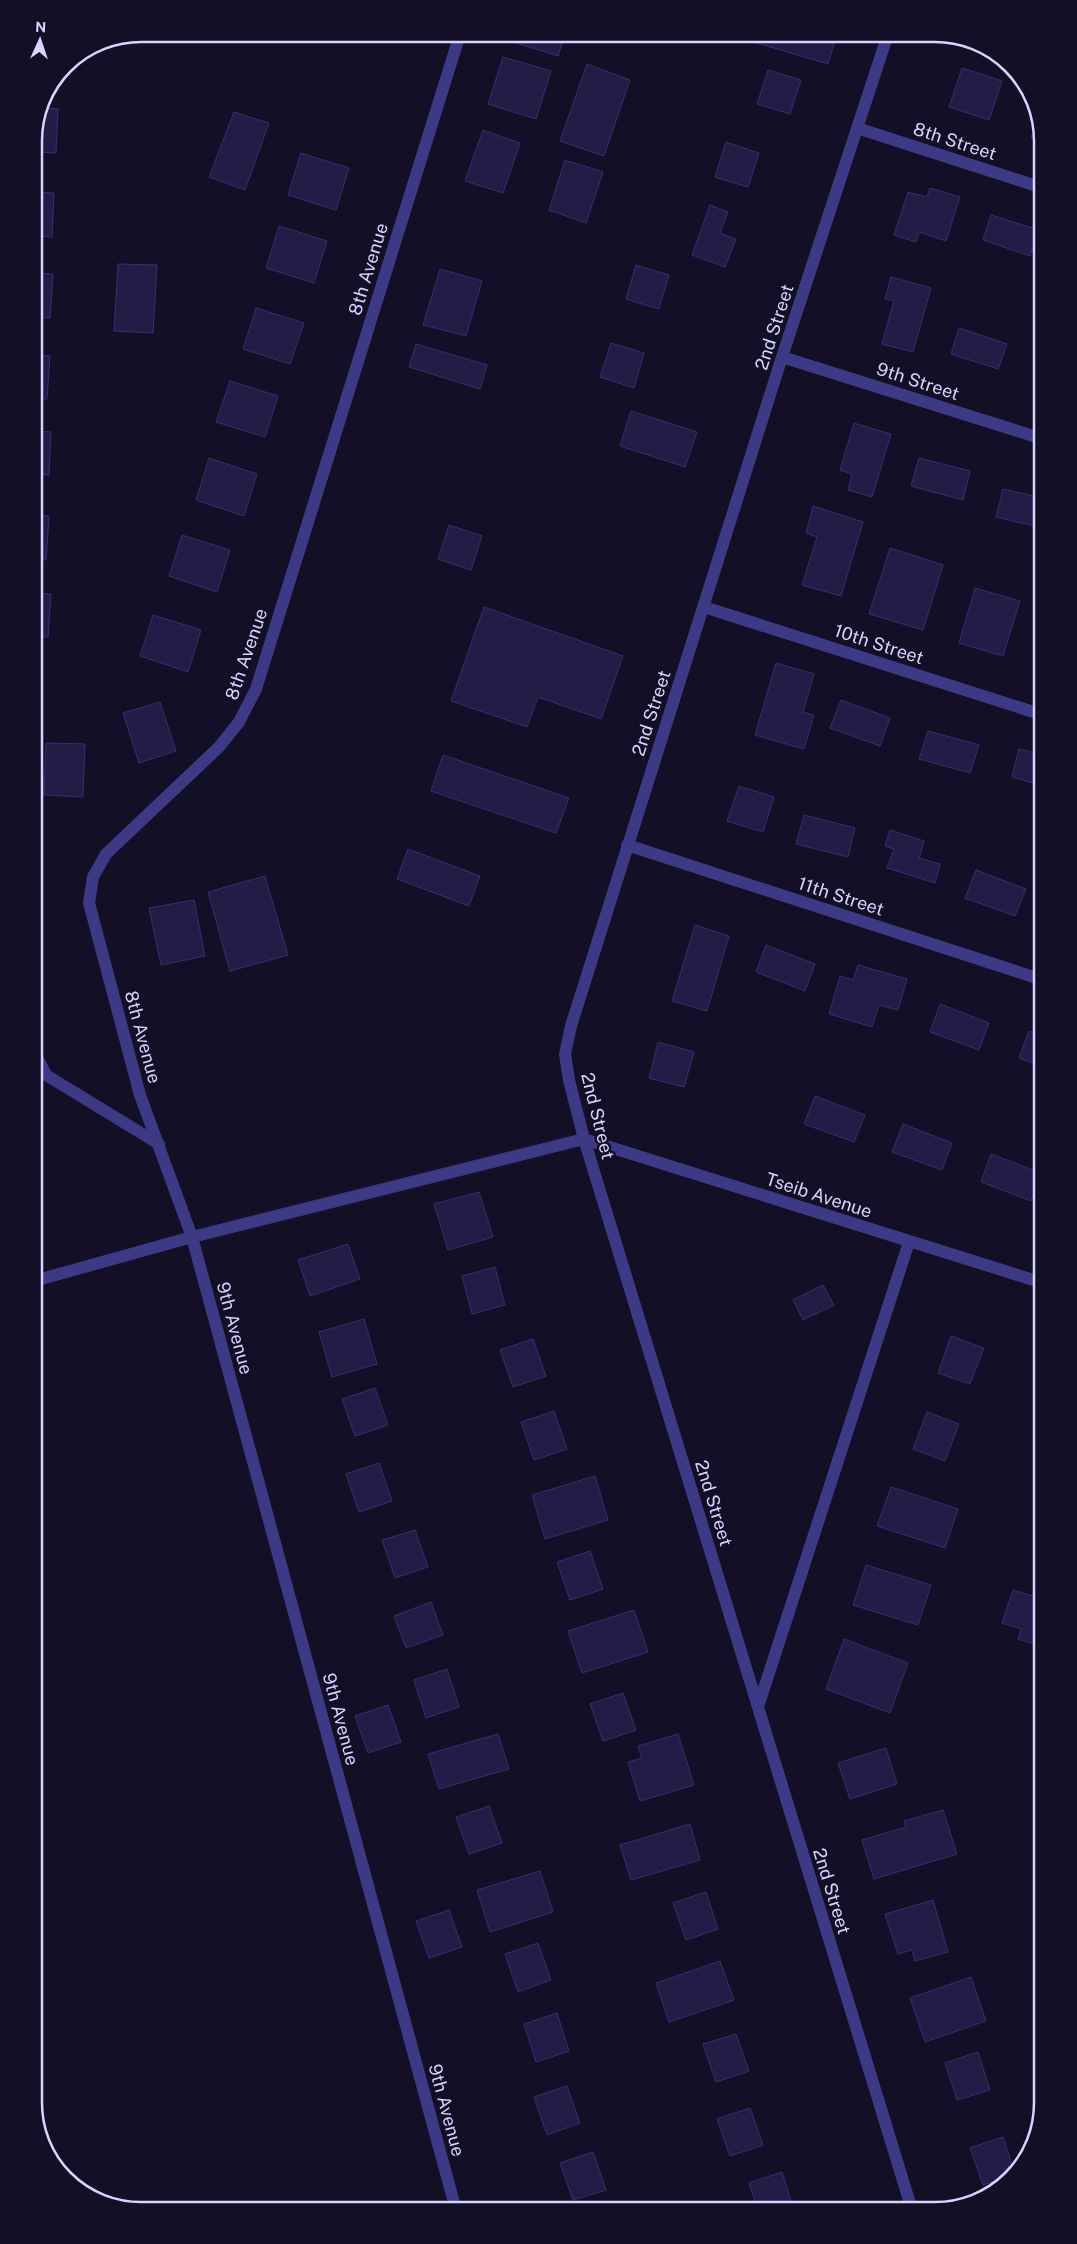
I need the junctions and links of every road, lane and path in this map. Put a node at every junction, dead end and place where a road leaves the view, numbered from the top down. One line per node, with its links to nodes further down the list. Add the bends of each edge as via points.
1 (457, 43): 13 (street, 8th Avenue, via 256,688 239,722 219,747 106,854 94,877 90,903 140,1095)
2 (885, 43): 3 (street, 2nd Street)
3 (856, 128): 4 (street, 8th Street); 5 (street, 2nd Street)
4 (1034, 185)
5 (782, 357): 6 (street, 9th Street); 7 (street, 2nd Street)
6 (1034, 436)
7 (704, 607): 8 (street, 10th Street); 9 (street, 2nd Street)
8 (1034, 712)
9 (627, 845): 10 (street, 11th Street); 12 (street, 2nd Street, via 565,1054)
10 (1034, 977)
11 (43, 1068): 13 (street, via 46,1075)
12 (584, 1139): 14 (street); 15 (street, Tseib Avenue); 18 (street, 2nd Street)
13 (159, 1144): 14 (street, 8th Avenue)
14 (192, 1237): 16 (street); 19 (street, 9th Avenue)
15 (909, 1242): 17 (street, Tseib Avenue); 18 (street)
16 (42, 1278)
17 (1034, 1280)
18 (758, 1707): 20 (street, 2nd Street)
19 (454, 2201)
20 (910, 2202)

